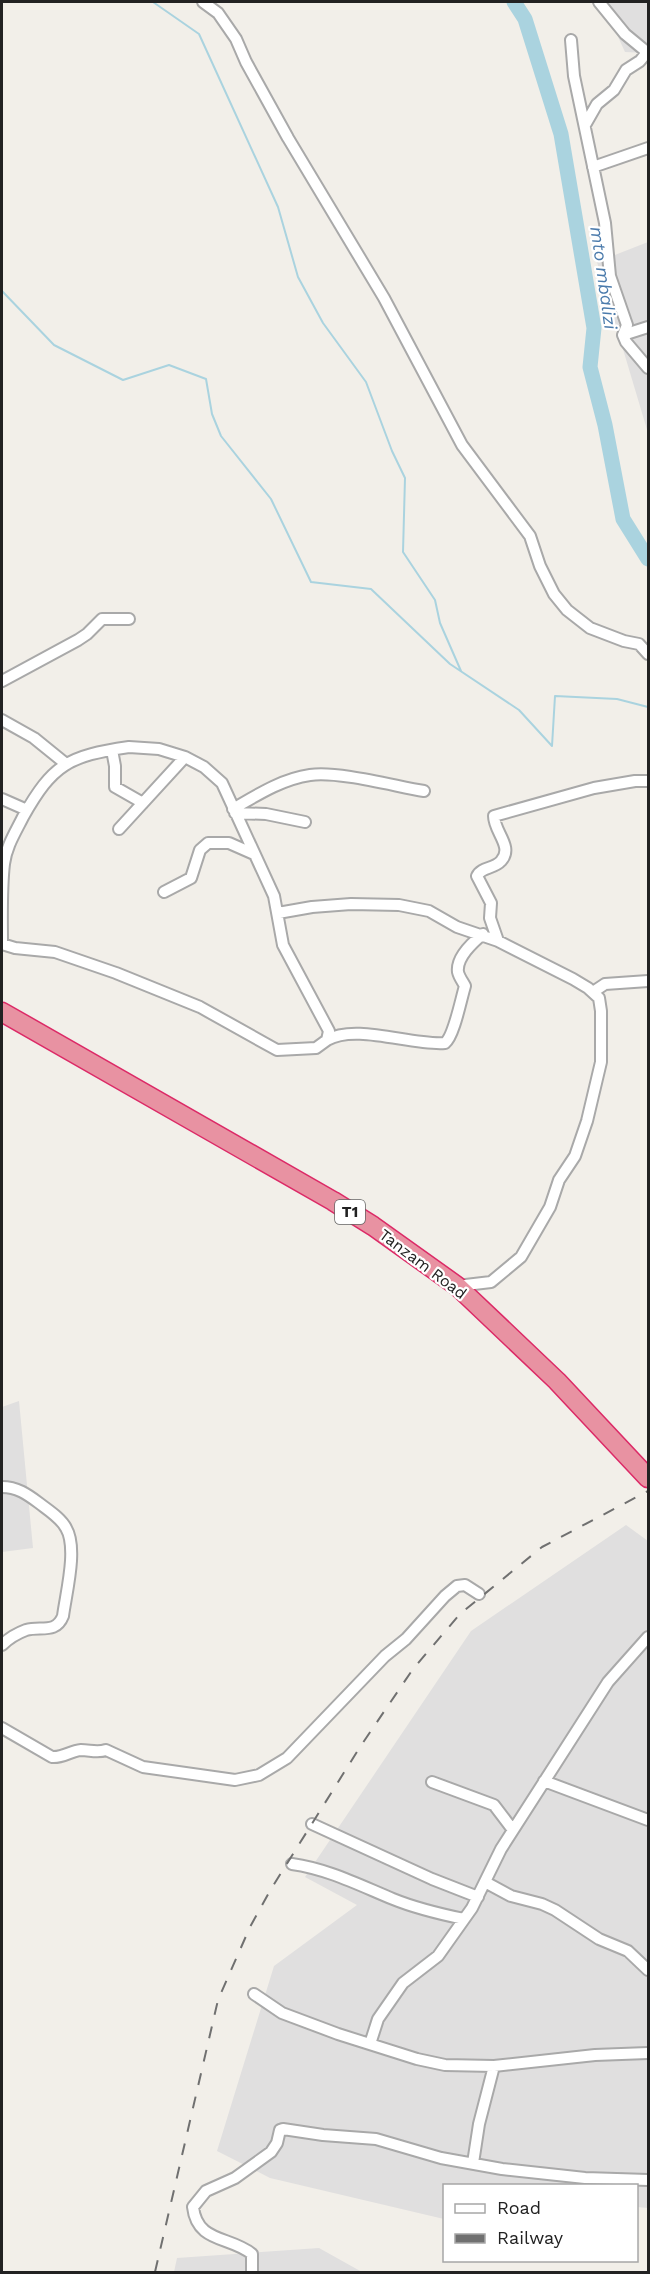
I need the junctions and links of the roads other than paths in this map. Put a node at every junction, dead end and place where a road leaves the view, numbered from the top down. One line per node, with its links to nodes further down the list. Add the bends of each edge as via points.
1 (203, 2): 12 (street, via 218,13 236,39 288,138 384,298 462,445 530,536 554,594 590,628 639,644)
2 (599, 2): 4 (street, via 625,34)
3 (571, 40): 5 (street)
4 (648, 52): 5 (street, via 626,70)
5 (585, 124): 7 (street)
6 (648, 148): 7 (street)
7 (593, 167): 9 (street, via 605,223 610,276 627,325)
8 (648, 327): 9 (street)
9 (623, 335): 10 (street)
10 (648, 368)
11 (129, 619): 13 (street, via 102,619 78,640)
12 (648, 654)
13 (2, 681)
14 (2, 720): 17 (street, via 34,738)
15 (112, 750): 16 (street, via 144,747); 17 (street); 21 (street, via 115,787)
16 (184, 757): 21 (street); 23 (street, via 204,766 219,779)
17 (66, 764): 22 (street, via 47,778)
18 (648, 781): 30 (street, via 594,788 494,816 506,852 497,865 477,876 491,903 490,918)
19 (424, 791): 23 (street, via 308,775 281,784)
20 (2, 799): 22 (street)
21 (143, 803): 25 (street)
22 (27, 810): 31 (street, via 9,843 4,863)
23 (234, 811): 24 (street); 26 (street)
24 (304, 822)
25 (119, 829)
26 (254, 854): 27 (street, via 229,843 208,843 200,850 191,878); 28 (street)
27 (164, 892)
28 (278, 913): 29 (street, via 332,905 399,905 429,911 458,927); 35 (street, via 283,945 320,1011 329,1031)
29 (483, 934): 30 (street); 35 (street, via 467,950 459,966 465,986 448,1041 434,1044 350,1035)
30 (498, 941): 33 (street)
31 (2, 944): 35 (street, via 55,952 116,973 200,1007 277,1050 316,1048)
32 (648, 981): 33 (street, via 605,984)
33 (593, 992): 36 (street, via 599,998 601,1011 601,1062 588,1121 575,1156 521,1257 491,1282)
34 (2, 1012): 36 (highway, Tanzam Road / T1, via 333,1201)
35 (327, 1040)
36 (457, 1286): 37 (highway, Tanzam Road / T1, via 557,1381)
37 (648, 1478)
38 (2, 1487): 41 (street, via 23,1491 62,1522 69,1535 71,1554 60,1623 56,1627 25,1630)
39 (479, 1594): 42 (street, via 465,1585 453,1589 287,1758 252,1777 235,1780 143,1767 106,1749 52,1757)
40 (648, 1637): 43 (street, via 608,1682)
41 (2, 1645)
42 (2, 1728)
43 (544, 1781): 45 (street); 47 (street)
44 (432, 1782): 47 (street, via 494,1805)
45 (646, 1816)
46 (312, 1824): 50 (street)
47 (513, 1830): 49 (street)
48 (292, 1864): 51 (street, via 341,1876 404,1903)
49 (485, 1882): 50 (street); 52 (street, via 518,1899 555,1910 596,1937 628,1951)
50 (478, 1897): 51 (street)
51 (464, 1919): 54 (street, via 438,1956 403,1983 378,2019)
52 (648, 1970)
53 (254, 1994): 54 (street, via 282,2013)
54 (370, 2044): 56 (street, via 431,2063)
55 (648, 2053): 56 (street)
56 (494, 2066): 57 (street)
57 (473, 2163): 58 (street, via 559,2176); 59 (street, via 376,2139 281,2129 271,2152 235,2178 206,2191 193,2207 205,2232 252,2254)
58 (648, 2180)
59 (252, 2272)

